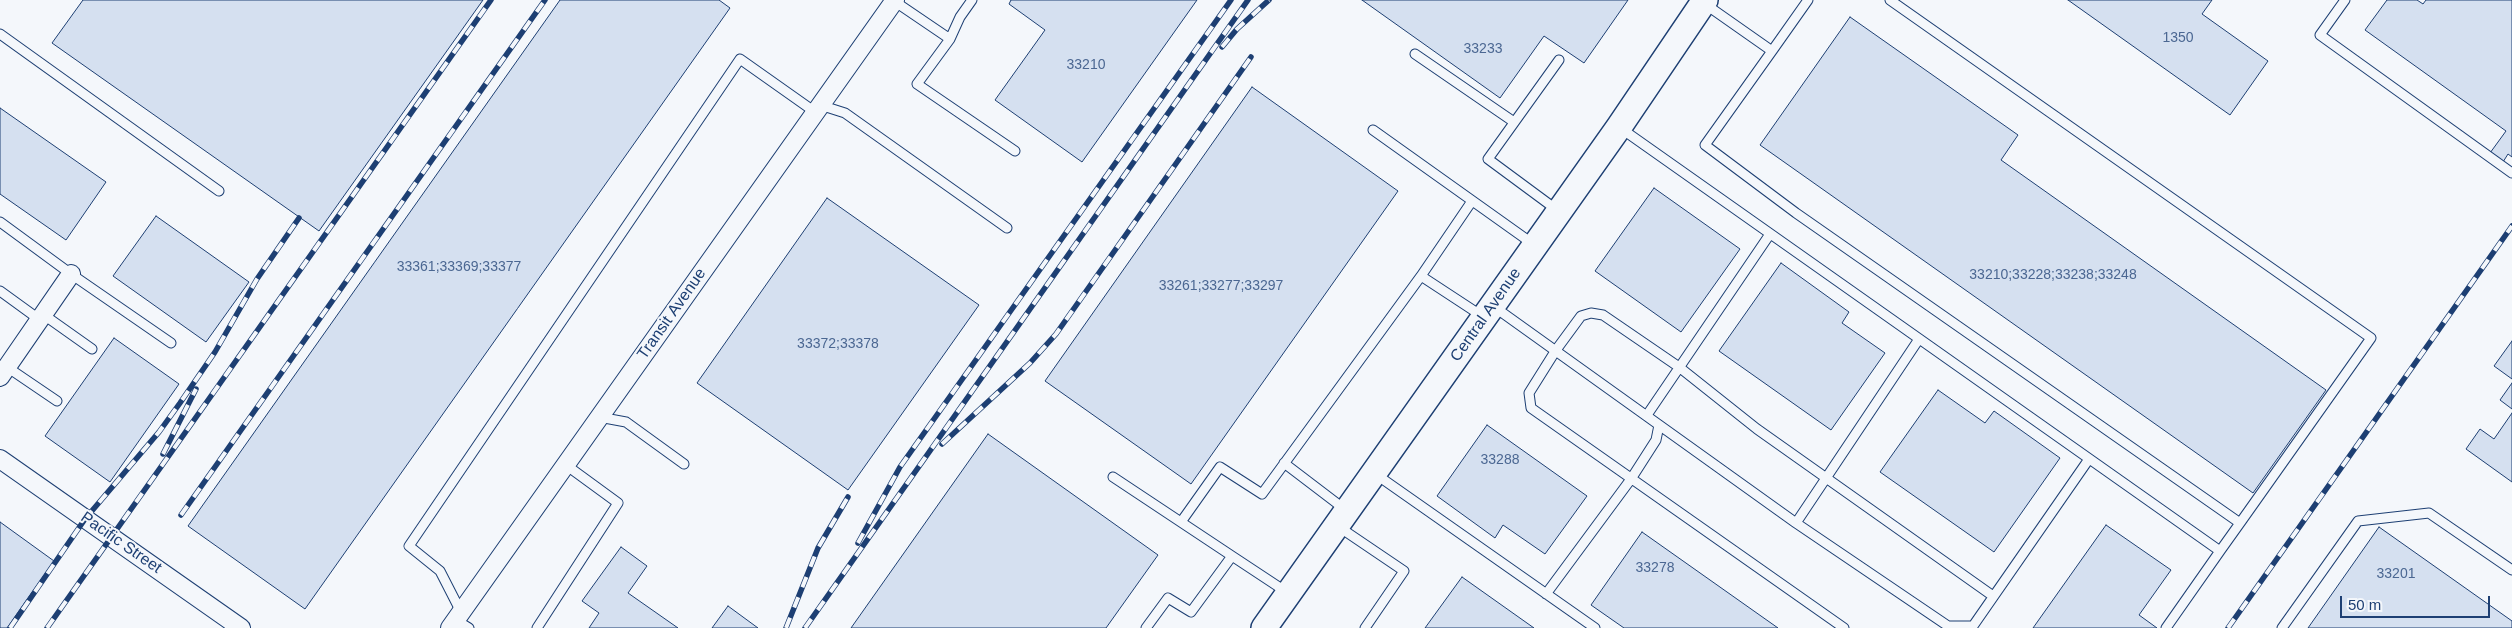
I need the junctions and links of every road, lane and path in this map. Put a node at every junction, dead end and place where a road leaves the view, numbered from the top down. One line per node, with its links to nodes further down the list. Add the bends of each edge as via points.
1 (972, 0): 8 (lane, via 960,16)
2 (1808, 0): 9 (lane)
3 (1890, 0): 51 (lane, via 2371,338)
4 (2345, 0): 17 (lane, via 2320,35)
5 (891, 2): 8 (lane); 12 (street, Transit Avenue)
6 (1704, 2): 9 (lane); 14 (street, Central Avenue)
7 (0, 34): 18 (lane)
8 (950, 39): 16 (lane, via 917,84)
9 (1772, 51): 51 (lane, via 1705,145)
10 (1415, 54): 13 (lane)
11 (1559, 60): 13 (lane)
12 (817, 109): 22 (lane, via 845,113); 38 (street, Transit Avenue); 59 (lane, via 740,59 409,546 440,570)
13 (1514, 122): 20 (lane, via 1488,159)
14 (1619, 127): 20 (street, Central Avenue); 23 (lane)
15 (1372, 130): 19 (lane)
16 (1015, 151)
17 (2512, 174)
18 (219, 191)
19 (1472, 201): 24 (lane); 26 (lane)
20 (1560, 211): 24 (street, Central Avenue)
21 (0, 222): 25 (lane)
22 (1007, 228)
23 (1770, 234): 30 (lane); 34 (lane)
24 (1535, 246): 28 (street, Central Avenue)
25 (71, 274): 29 (street); 31 (lane)
26 (1421, 276): 28 (lane); 42 (lane)
27 (0, 291): 29 (lane)
28 (1489, 312): 33 (lane); 45 (street, Central Avenue)
29 (42, 317): 32 (lane); 35 (street)
30 (1919, 339): 41 (lane); 48 (lane)
31 (171, 343)
32 (92, 349)
33 (1556, 350): 34 (lane, via 1581,316 1591,313 1602,315); 37 (lane); 47 (lane, via 1529,393 1531,408)
34 (1679, 367): 37 (lane); 48 (lane)
35 (2, 369): 36 (lane)
36 (57, 402)
37 (1647, 415): 39 (lane)
38 (599, 418): 43 (street, Transit Avenue); 44 (lane, via 626,422)
39 (1659, 425): 47 (lane, via 1656,440); 52 (lane)
40 (0, 459): 61 (street, Pacific Street)
41 (2089, 459): 53 (lane); 58 (lane)
42 (1284, 463): 49 (lane); 50 (lane, via 1262,494 1220,467)
43 (566, 464): 59 (street, Transit Avenue); 62 (lane, via 618,504)
44 (684, 464)
45 (1374, 473): 49 (street, Central Avenue); 57 (lane)
46 (1113, 477): 50 (lane)
47 (1632, 479): 57 (lane); 67 (lane)
48 (1825, 479): 52 (lane); 58 (lane)
49 (1342, 518): 56 (street, Central Avenue); 65 (lane, via 1404,571)
50 (1181, 522): 54 (lane)
51 (2240, 522): 53 (lane)
52 (1796, 523): 60 (lane)
53 (2220, 551): 68 (lane)
54 (1232, 556): 56 (lane); 63 (lane, via 1191,612 1168,598)
55 (2512, 570): 69 (lane, via 2429,513 2358,521)
56 (1288, 593): 64 (street, Central Avenue)
57 (1546, 594): 66 (lane)
58 (1993, 596): 60 (lane, via 1973,626)
59 (459, 622)
60 (1948, 627)
61 (241, 628)
62 (537, 628)
63 (1146, 628)
64 (1264, 628)
65 (1365, 628)
66 (1595, 628)
67 (1844, 628)
68 (2166, 628)
69 (2282, 628)

